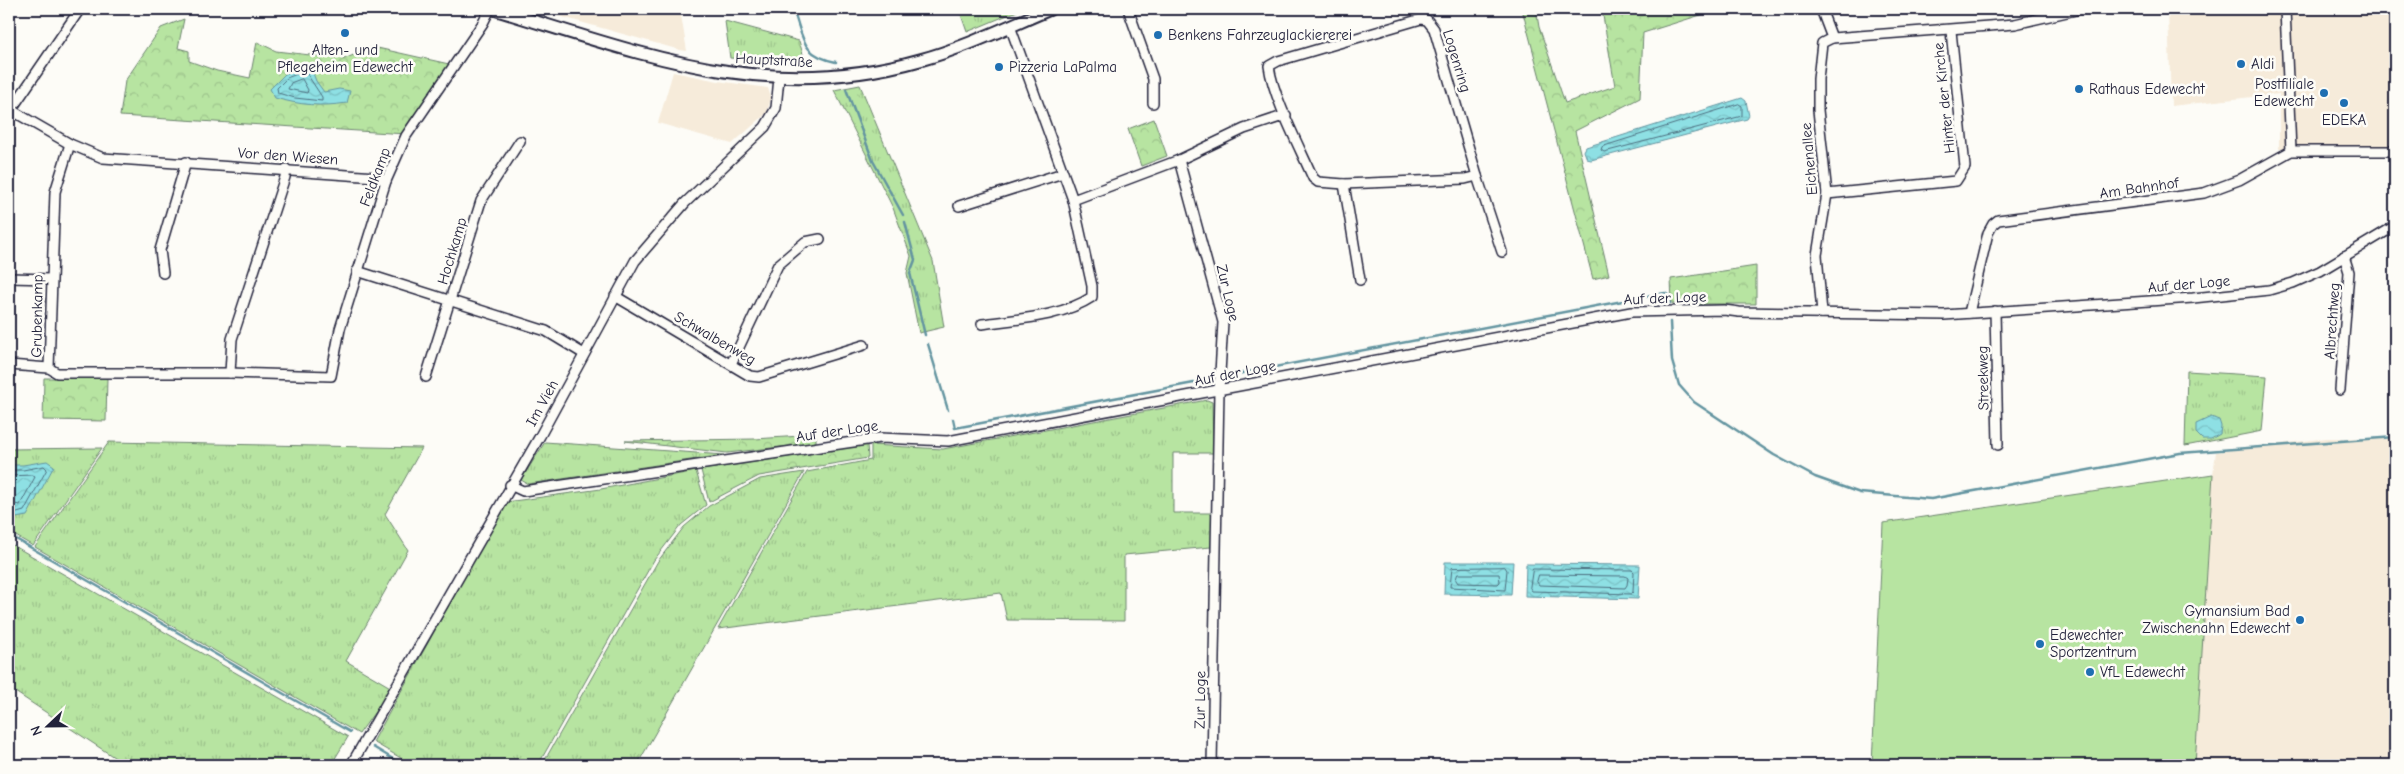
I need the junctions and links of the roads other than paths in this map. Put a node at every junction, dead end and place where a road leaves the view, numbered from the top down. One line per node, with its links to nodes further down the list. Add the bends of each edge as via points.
1 (80, 9): 13 (street, Vor den Wiesen)
2 (492, 9): 11 (main road, Hauptstraße, via 685,64); 24 (street, Feldkamp, via 406,136)
3 (1050, 9): 8 (main road, Hauptstraße)
4 (1128, 9): 12 (street, via 1153,79)
5 (1821, 9): 10 (street)
6 (2080, 9): 9 (street, via 2015,24)
7 (2285, 9): 17 (street)
8 (1010, 26): 11 (main road, Hauptstraße, via 940,54 898,66 847,75); 22 (street)
9 (1951, 31): 10 (street, Hinter der Kirche); 26 (street, Hinter der Kirche, via 1965,166 1960,177 1956,181)
10 (1832, 38): 26 (street, Eichenallee, via 1822,43 1818,79)
11 (780, 78): 38 (street, Im Vieh, via 776,108 769,122 659,232 636,261)
12 (1154, 103)
13 (10, 112): 16 (street, Vor den Wiesen)
14 (1286, 115): 19 (street, via 1244,129); 23 (street, Logenring, via 1269,66 1413,20 1427,20 1434,29); 25 (street, Logenring, via 1313,178 1318,182)
15 (520, 141): 39 (street, Hochkamp, via 482,201)
16 (70, 144): 20 (street, Vor den Wiesen, via 103,158); 36 (street, Grubenkamp, via 55,192)
17 (2291, 151): 18 (street); 42 (street, Am Bahnhof, via 2217,189 1998,220 1988,234)
18 (2395, 151)
19 (1179, 160): 27 (street); 52 (street, Zur Loge, via 1223,322)
20 (186, 162): 21 (street, Vor den Wiesen); 34 (street, via 160,250)
21 (286, 169): 24 (street, Vor den Wiesen, via 376,177); 49 (street, via 232,339)
22 (1063, 173): 27 (street); 28 (street)
23 (1476, 176): 25 (street, Logenring); 31 (street, Logenring)
24 (386, 181): 33 (street, Feldkamp)
25 (1344, 184): 37 (street)
26 (1827, 194): 41 (street, Eichenallee, via 1817,255)
27 (1073, 200): 43 (street, via 1092,297 1080,305 1032,317)
28 (959, 206)
29 (2395, 226): 32 (street, Auf der Loge)
30 (820, 239): 46 (street, via 805,242 778,265)
31 (1502, 252)
32 (2344, 256): 40 (street, Auf der Loge, via 2292,283 2268,290); 53 (street, Albrechtweg, via 2349,272)
33 (357, 271): 39 (street); 50 (street, Feldkamp, via 340,329)
34 (163, 273)
35 (9, 278): 36 (street)
36 (51, 280): 48 (street, Grubenkamp)
37 (1360, 280)
38 (615, 296): 45 (street, Im Vieh); 46 (street, Schwalbenweg)
39 (451, 300): 45 (street, via 546,331); 51 (street, Hochkamp)
40 (1995, 311): 42 (street, Auf der Loge); 54 (street, Streekweg)
41 (1822, 313): 42 (street, Auf der Loge); 52 (street, Auf der Loge, via 1631,312)
42 (1969, 313)
43 (982, 324)
44 (864, 345): 46 (street, Schwalbenweg, via 760,377 750,376)
45 (584, 354): 55 (street, Im Vieh)
46 (731, 364)
47 (9, 365): 48 (street)
48 (49, 368): 49 (street, Grubenkamp, via 57,373)
49 (230, 373): 50 (street, Grubenkamp)
50 (331, 376)
51 (426, 377)
52 (1219, 390): 55 (street, Auf der Loge, via 948,441 880,438 523,490); 57 (street, Zur Loge)
53 (2340, 390)
54 (1998, 445)
55 (510, 485): 56 (street, Im Vieh)
56 (351, 765)
57 (1212, 765)

